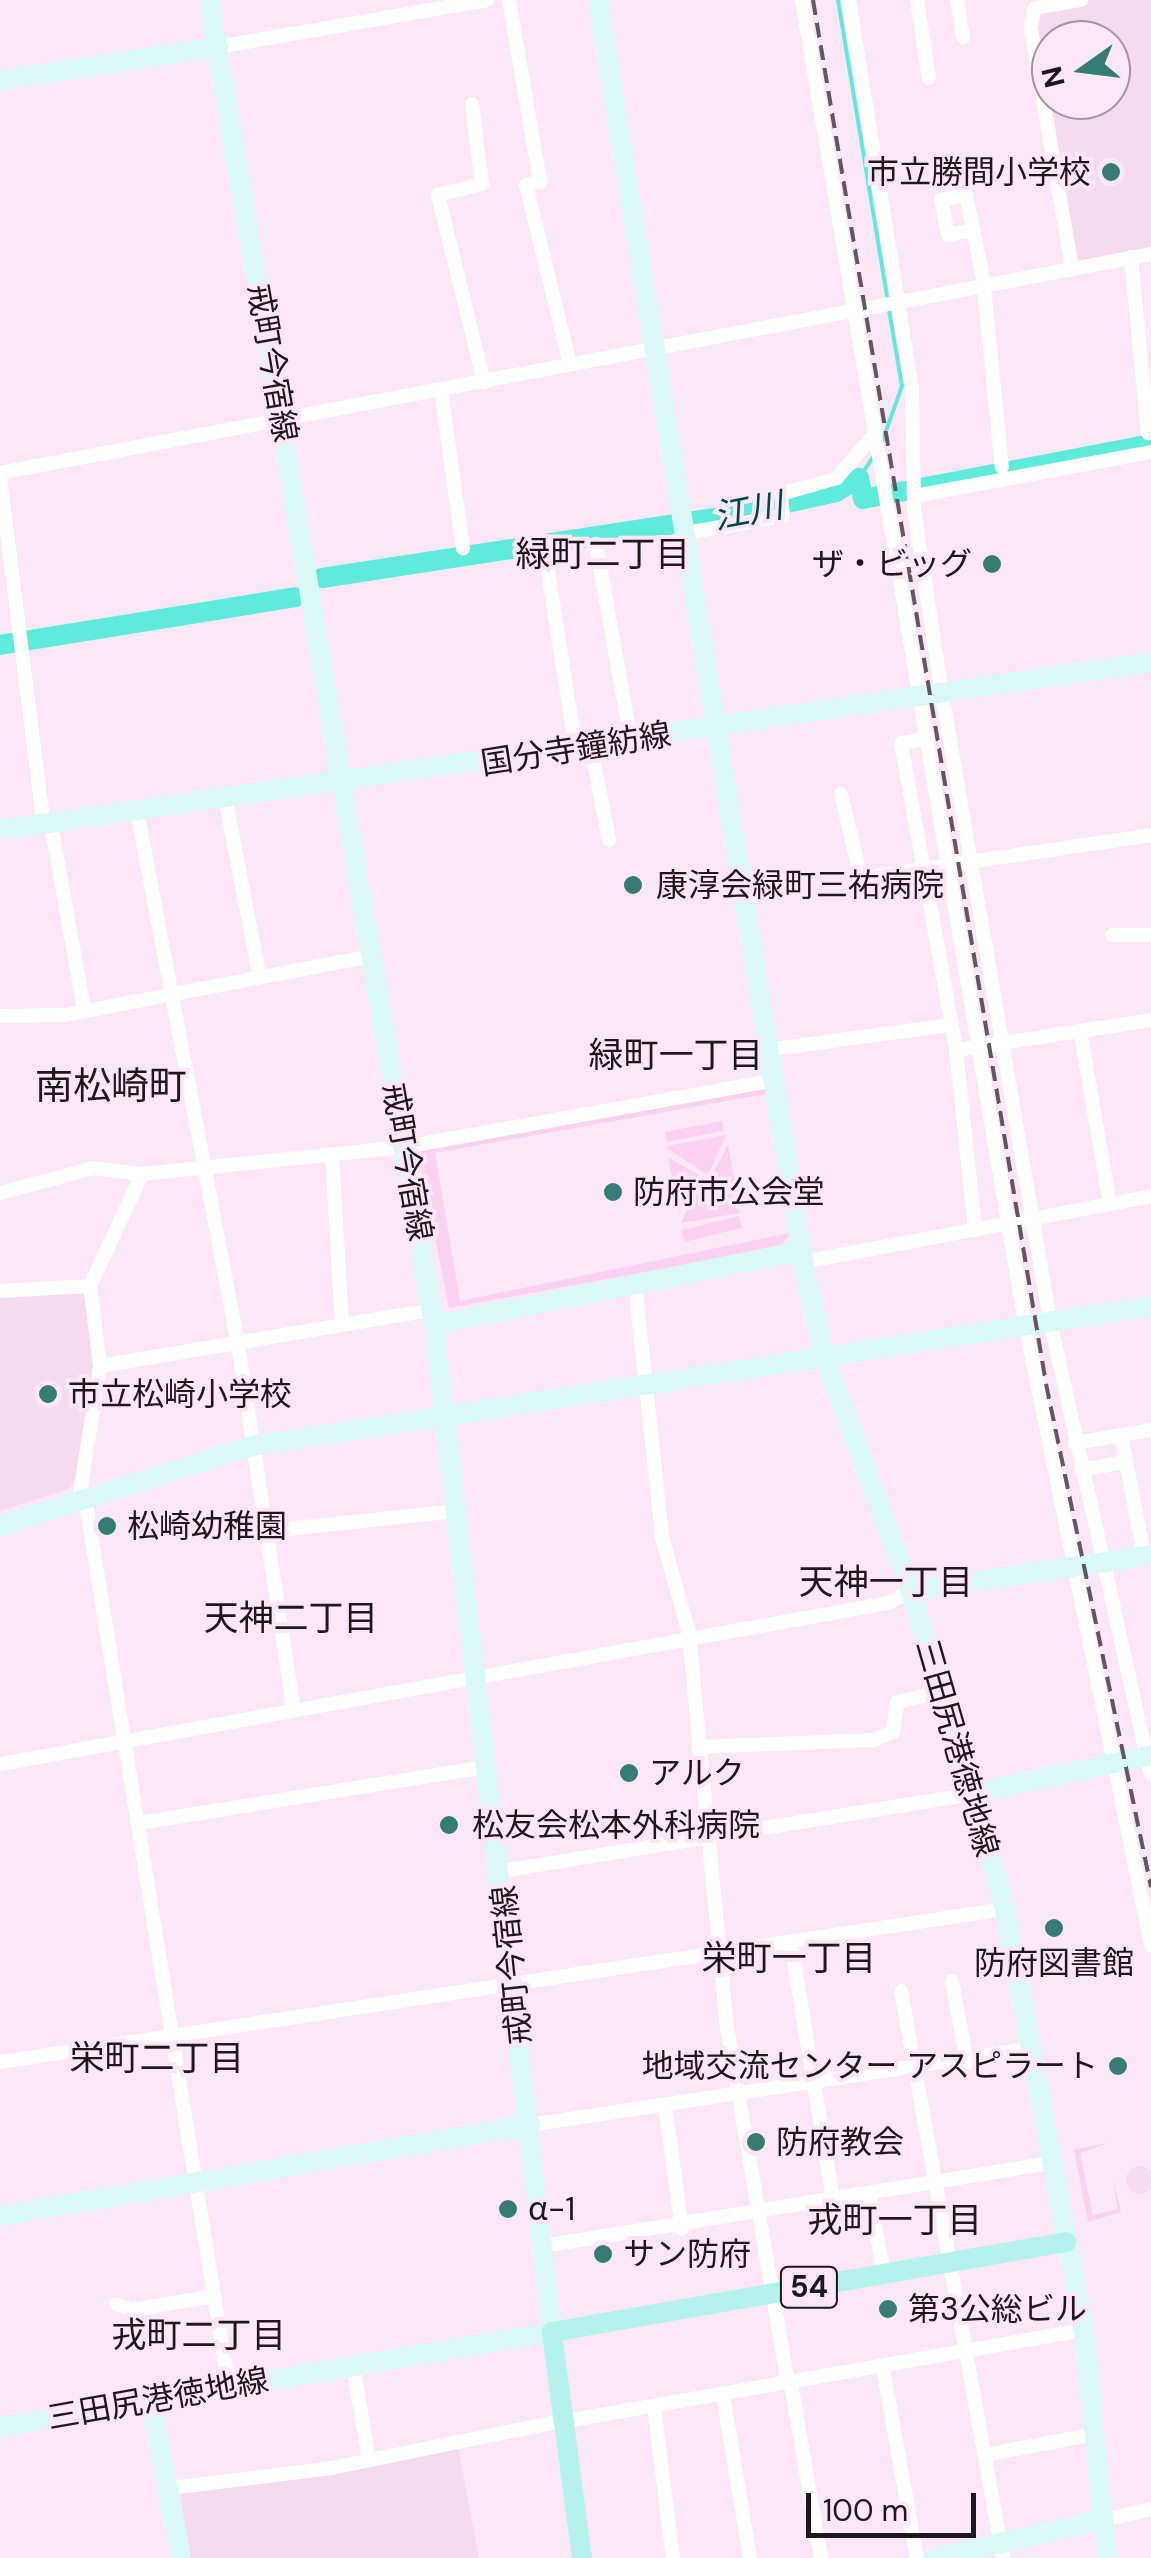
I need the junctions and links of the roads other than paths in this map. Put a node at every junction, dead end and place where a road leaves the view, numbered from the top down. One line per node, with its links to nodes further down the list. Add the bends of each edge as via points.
1 (209, 0): 11 (street, 戒町今宿線)
2 (487, 0): 11 (street)
3 (509, 0): 23 (street, via 540,182 526,185)
4 (598, 0): 22 (street, 三田尻港徳地線)
5 (802, 0): 21 (street)
6 (849, 0): 20 (street)
7 (917, 0): 12 (street)
8 (957, 0): 10 (street)
9 (1081, 0): 18 (street, via 1036,8 1032,28)
10 (964, 38)
11 (218, 47): 13 (street); 26 (street, 戒町今宿線)
12 (930, 78)
13 (0, 80)
14 (472, 104): 24 (street, via 482,184 438,196)
15 (973, 230): 19 (street)
16 (1151, 254): 17 (street)
17 (1131, 257): 18 (street); 27 (street)
18 (1072, 268): 19 (street)
19 (983, 287): 20 (street); 30 (street)
20 (897, 303): 21 (street); 32 (street)
21 (850, 312): 22 (street); 28 (street)
22 (651, 350): 23 (street); 34 (street, 三田尻港徳地線)
23 (570, 364): 24 (street)
24 (484, 382): 25 (street)
25 (441, 390): 26 (street); 36 (street)
26 (282, 421): 31 (street); 45 (street, 戒町今宿線)
27 (1148, 433)
28 (872, 438): 33 (street); 34 (street, via 837,478 781,494 783,516)
29 (1151, 452): 32 (street)
30 (1002, 467)
31 (0, 476): 49 (street)
32 (917, 502): 33 (street); 39 (street)
33 (886, 513): 40 (street)
34 (686, 533): 41 (street, 三田尻港徳地線)
35 (596, 544): 43 (street)
36 (462, 548)
37 (548, 572): 44 (street)
38 (1151, 662): 39 (street, 国分寺鐘紡線)
39 (942, 694): 40 (street, 国分寺鐘紡線); 53 (street)
40 (916, 698): 41 (street, 国分寺鐘紡線); 42 (street)
41 (720, 728): 43 (street, 国分寺鐘紡線); 67 (street, 三田尻港徳地線)
42 (922, 739): 54 (street); 55 (street, via 901,743)
43 (630, 741): 44 (street, 国分寺鐘紡線)
44 (583, 748): 45 (street, 国分寺鐘紡線); 52 (street)
45 (345, 782): 47 (street, 国分寺鐘紡線); 58 (street, 戒町今宿線)
46 (841, 794): 55 (street, via 861,878)
47 (225, 796): 48 (street, 国分寺鐘紡線); 59 (street)
48 (137, 812): 49 (street, 国分寺鐘紡線); 60 (street)
49 (47, 824): 50 (street, 国分寺鐘紡線); 61 (street)
50 (0, 830)
51 (1151, 836): 53 (street)
52 (609, 840)
53 (971, 862): 54 (street); 68 (street)
54 (944, 866): 55 (street); 66 (street)
55 (922, 869): 64 (street)
56 (1112, 934): 57 (street)
57 (1151, 935)
58 (372, 956): 59 (street); 71 (street, 戒町今宿線)
59 (259, 973): 60 (street)
60 (171, 991): 61 (street); 73 (street)
61 (84, 1010): 62 (street)
62 (0, 1016)
63 (1151, 1020): 65 (street)
64 (951, 1024): 67 (street); 69 (street)
65 (1081, 1035): 68 (street); 77 (street)
66 (976, 1046): 68 (street); 69 (street); 79 (street)
67 (773, 1049): 70 (street, 三田尻港徳地線)
68 (1003, 1049): 78 (street)
69 (956, 1050): 80 (street)
70 (778, 1080): 71 (street); 81 (street, 三田尻港徳地線)
71 (404, 1148): 72 (street); 86 (street, 戒町今宿線)
72 (332, 1156): 73 (street); 89 (street)
73 (205, 1168): 74 (street); 90 (street)
74 (142, 1174): 75 (street, via 52,1172); 83 (street)
75 (0, 1193)
76 (1151, 1196): 77 (street)
77 (1110, 1204): 78 (street)
78 (1033, 1219): 79 (street); 87 (street)
79 (1007, 1222): 80 (street); 88 (street)
80 (975, 1230): 81 (street)
81 (802, 1256): 82 (street); 91 (street, 三田尻港徳地線)
82 (636, 1283): 86 (street); 93 (street)
83 (90, 1286): 84 (street); 92 (street)
84 (0, 1291)
85 (1151, 1306): 87 (street)
86 (433, 1318): 89 (street); 94 (street, 戒町今宿線)
87 (1050, 1320): 88 (street); 97 (street)
88 (1025, 1323): 91 (street); 107 (street)
89 (342, 1324): 90 (street)
90 (237, 1339): 92 (street); 98 (street)
91 (824, 1355): 93 (street); 108 (street, 三田尻港徳地線)
92 (100, 1366): 101 (street)
93 (646, 1380): 94 (street); 109 (street, via 662,1537)
94 (445, 1410): 98 (street); 102 (street, 戒町今宿線)
95 (1151, 1430): 96 (street)
96 (1122, 1434): 97 (street); 99 (street)
97 (1075, 1443): 100 (street)
98 (252, 1446): 101 (street); 104 (street)
99 (1125, 1462): 100 (street); 105 (street)
100 (1082, 1470): 106 (street)
101 (82, 1498): 103 (street); 113 (street)
102 (457, 1511): 104 (street); 110 (street, 戒町今宿線)
103 (0, 1526)
104 (266, 1531): 112 (street)
105 (1148, 1555): 106 (street)
106 (1101, 1564): 107 (street); 116 (street)
107 (1071, 1568): 108 (street); 115 (street)
108 (911, 1591): 109 (street, via 888,1602); 111 (street, 三田尻港徳地線)
109 (689, 1634): 110 (street); 114 (street)
110 (478, 1674): 112 (street); 118 (street, 戒町今宿線)
111 (940, 1692): 114 (street, via 896,1702 893,1732 874,1740); 119 (street, 三田尻港徳地線)
112 (294, 1706): 113 (street)
113 (122, 1738): 117 (street); 120 (street)
114 (698, 1747): 121 (street)
115 (1112, 1762): 116 (street); 119 (street); 125 (street)
116 (1150, 1762)
117 (0, 1764)
118 (489, 1766): 120 (street); 122 (street, 戒町今宿線)
119 (971, 1794): 121 (street); 123 (street, 三田尻港徳地線)
120 (138, 1823): 130 (street)
121 (705, 1840): 122 (street); 126 (street)
122 (502, 1871): 128 (street, 戒町今宿線)
123 (1005, 1909): 124 (street); 131 (street, 三田尻港徳地線)
124 (791, 1943): 126 (street); 135 (street)
125 (1151, 1945)
126 (719, 1956): 128 (street); 136 (street)
127 (952, 1981): 133 (street)
128 (514, 1985): 130 (street); 138 (street, 戒町今宿線)
129 (901, 1991): 134 (street)
130 (170, 2038): 132 (street); 140 (street)
131 (1034, 2048): 133 (street); 139 (street, 三田尻港徳地線)
132 (0, 2062)
133 (968, 2062): 134 (street)
134 (915, 2072): 135 (street); 141 (street)
135 (815, 2086): 136 (street); 143 (street)
136 (737, 2096): 137 (street); 145 (street)
137 (664, 2106): 138 (street); 146 (street)
138 (530, 2125): 140 (street); 148 (street, 戒町今宿線)
139 (1052, 2163): 141 (street); 147 (street, 三田尻港徳地線)
140 (189, 2183): 144 (street); 152 (street)
141 (935, 2188): 142 (street); 149 (street)
142 (870, 2199): 143 (street); 150 (street)
143 (834, 2205): 145 (street)
144 (0, 2216)
145 (756, 2218): 146 (street); 151 (street)
146 (682, 2230): 148 (street)
147 (1066, 2242): 149 (main road, 54); 154 (street, 三田尻港徳地線)
148 (543, 2246): 155 (street, 戒町今宿線)
149 (951, 2262): 150 (main road, 54); 156 (street)
150 (884, 2274): 151 (main road, 54)
151 (771, 2294): 155 (main road, 54); 159 (street)
152 (213, 2296): 153 (street, via 132,2310); 160 (street)
153 (116, 2304)
154 (1084, 2330): 156 (street); 166 (street, 三田尻港徳地線)
155 (552, 2332): 157 (street, 三田尻港徳地線); 164 (main road)
156 (967, 2354): 158 (street); 167 (street)
157 (353, 2365): 160 (street, 三田尻港徳地線); 168 (street)
158 (884, 2368): 159 (street); 178 (street)
159 (790, 2384): 161 (street); 177 (street)
160 (229, 2388): 162 (street, 三田尻港徳地線)
161 (724, 2395): 163 (street); 176 (street)
162 (151, 2402): 165 (street, 三田尻港徳地線); 169 (street)
163 (654, 2406): 164 (street); 175 (street)
164 (568, 2420): 168 (street); 174 (main road)
165 (0, 2427)
166 (1094, 2434): 167 (street); 171 (street, 三田尻港徳地線)
167 (985, 2455): 172 (street)
168 (369, 2460): 169 (street)
169 (170, 2488): 173 (street)
170 (1151, 2509): 171 (street)
171 (1103, 2520): 172 (street); 180 (street, 三田尻港徳地線)
172 (1002, 2551): 179 (street)
173 (181, 2558)
174 (582, 2558)
175 (674, 2558)
176 (750, 2558)
177 (822, 2558)
178 (917, 2558)
179 (934, 2558)
180 (1107, 2558)

